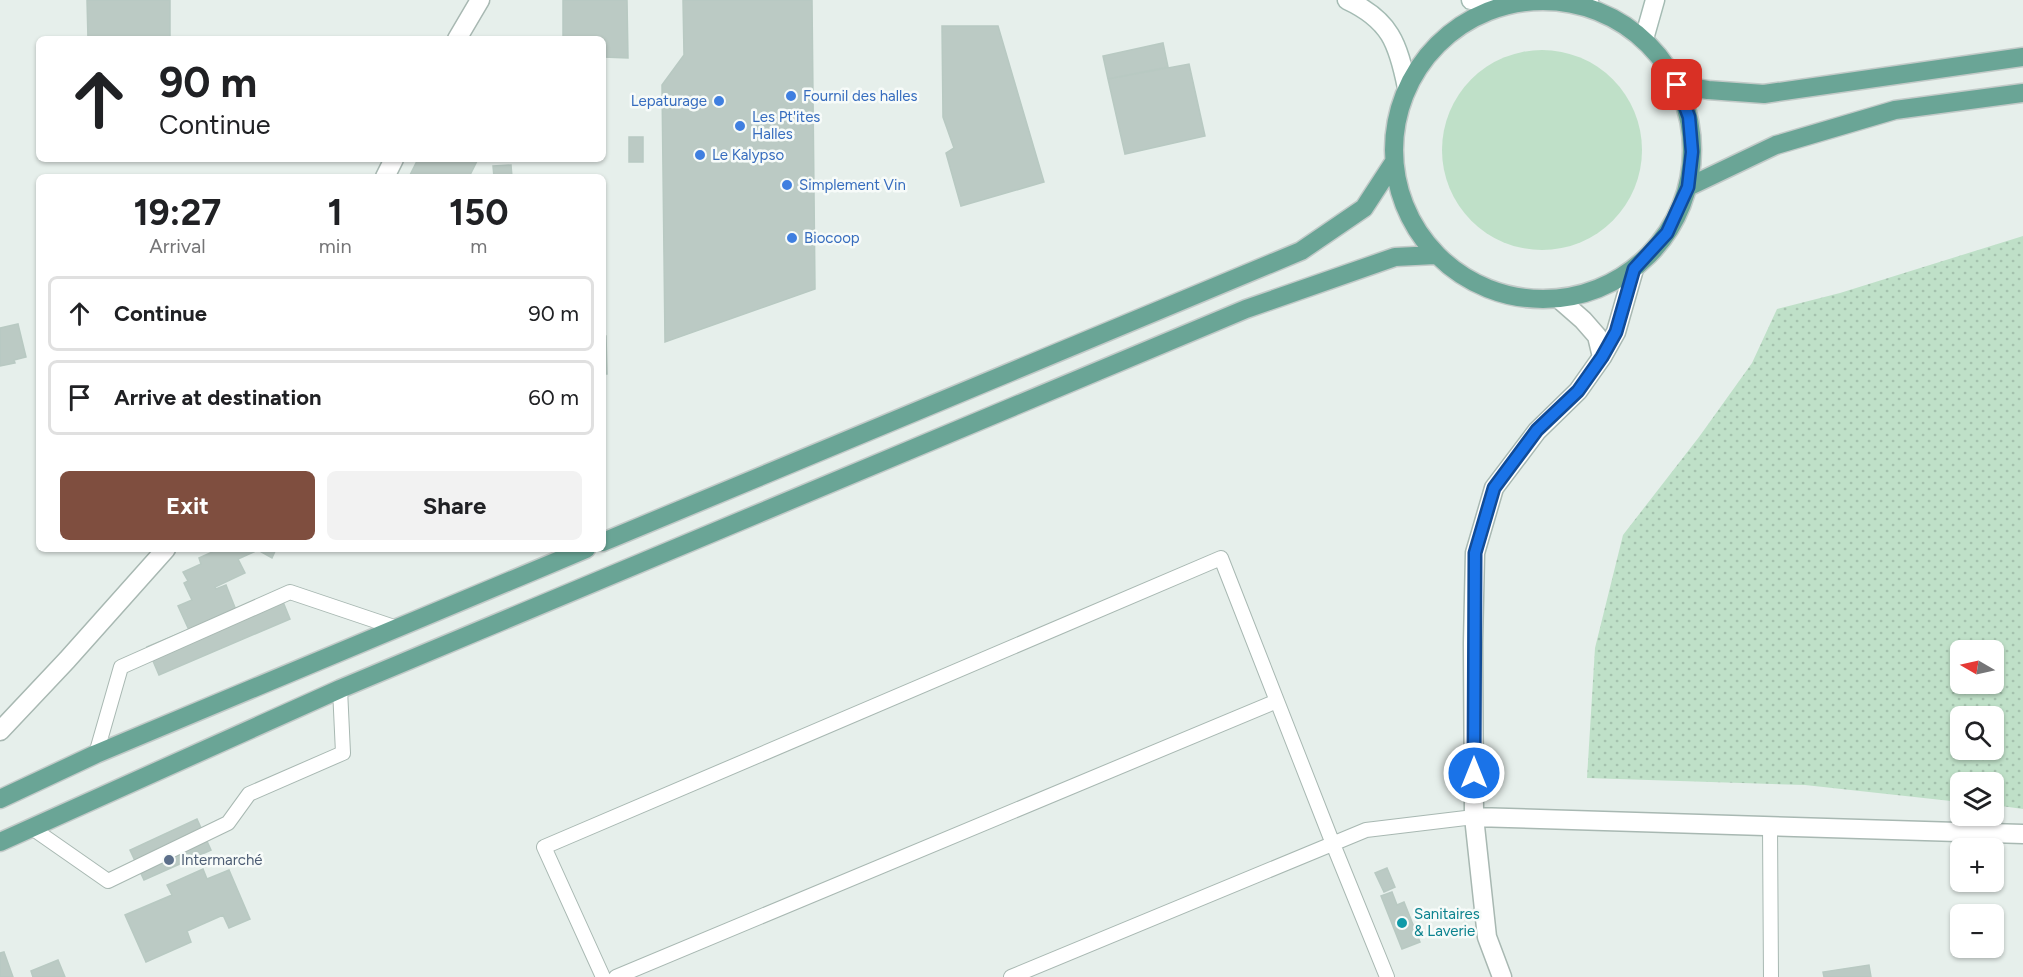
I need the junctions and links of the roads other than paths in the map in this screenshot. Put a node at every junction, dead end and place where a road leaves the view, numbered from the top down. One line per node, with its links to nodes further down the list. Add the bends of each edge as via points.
1 (480, 0): 7 (street)
2 (1347, 0): 11 (street, via 1367,9 1388,31 1400,54)
3 (1471, 0): 6 (street)
4 (1655, 0): 8 (street)
5 (1583, 2): 6 (main road, via 1539,0); 8 (main road)
6 (1500, 6): 11 (main road, via 1462,24 1430,52)
7 (459, 36)
8 (1644, 39): 10 (main road)
9 (2023, 57): 10 (main road, via 1764,94)
10 (1677, 85): 14 (main road, via 1689,117 1692,152)
11 (1407, 88): 13 (main road, via 1395,124)
12 (2023, 93): 14 (main road, via 1894,110 1776,145)
13 (1394, 162): 15 (main road, via 1400,196 1414,227); 19 (main road, via 1364,208 1301,251)
14 (1688, 187): 16 (main road, via 1667,233)
15 (1435, 255): 17 (main road, via 1471,282 1514,297); 23 (main road, via 1395,257 1246,309)
16 (1634, 269): 17 (main road, via 1598,289); 18 (street, via 1616,332)
17 (1559, 299): 18 (street, via 1597,336)
18 (1602, 357): 28 (street, via 1578,391 1537,430 1494,488 1475,553)
19 (606, 541)
20 (163, 552): 25 (street)
21 (579, 552): 22 (main road)
22 (397, 628): 26 (main road); 26 (lane, via 290,592 121,667)
23 (340, 689): 30 (main road); 30 (lane, via 343,753 249,794 228,824 108,881)
24 (1277, 701): 33 (lane); 34 (lane, via 1221,558 544,847); 35 (lane)
25 (0, 731)
26 (96, 754): 27 (main road)
27 (0, 799)
28 (1474, 817): 29 (street); 33 (lane, via 1366,830); 38 (street, via 1487,937)
29 (1770, 827): 31 (street); 39 (lane)
30 (32, 828): 32 (main road)
31 (2023, 834)
32 (0, 842)
33 (1333, 844): 36 (lane); 37 (lane)
34 (603, 977)
35 (616, 977)
36 (1011, 977)
37 (1388, 977)
38 (1502, 977)
39 (1771, 977)

